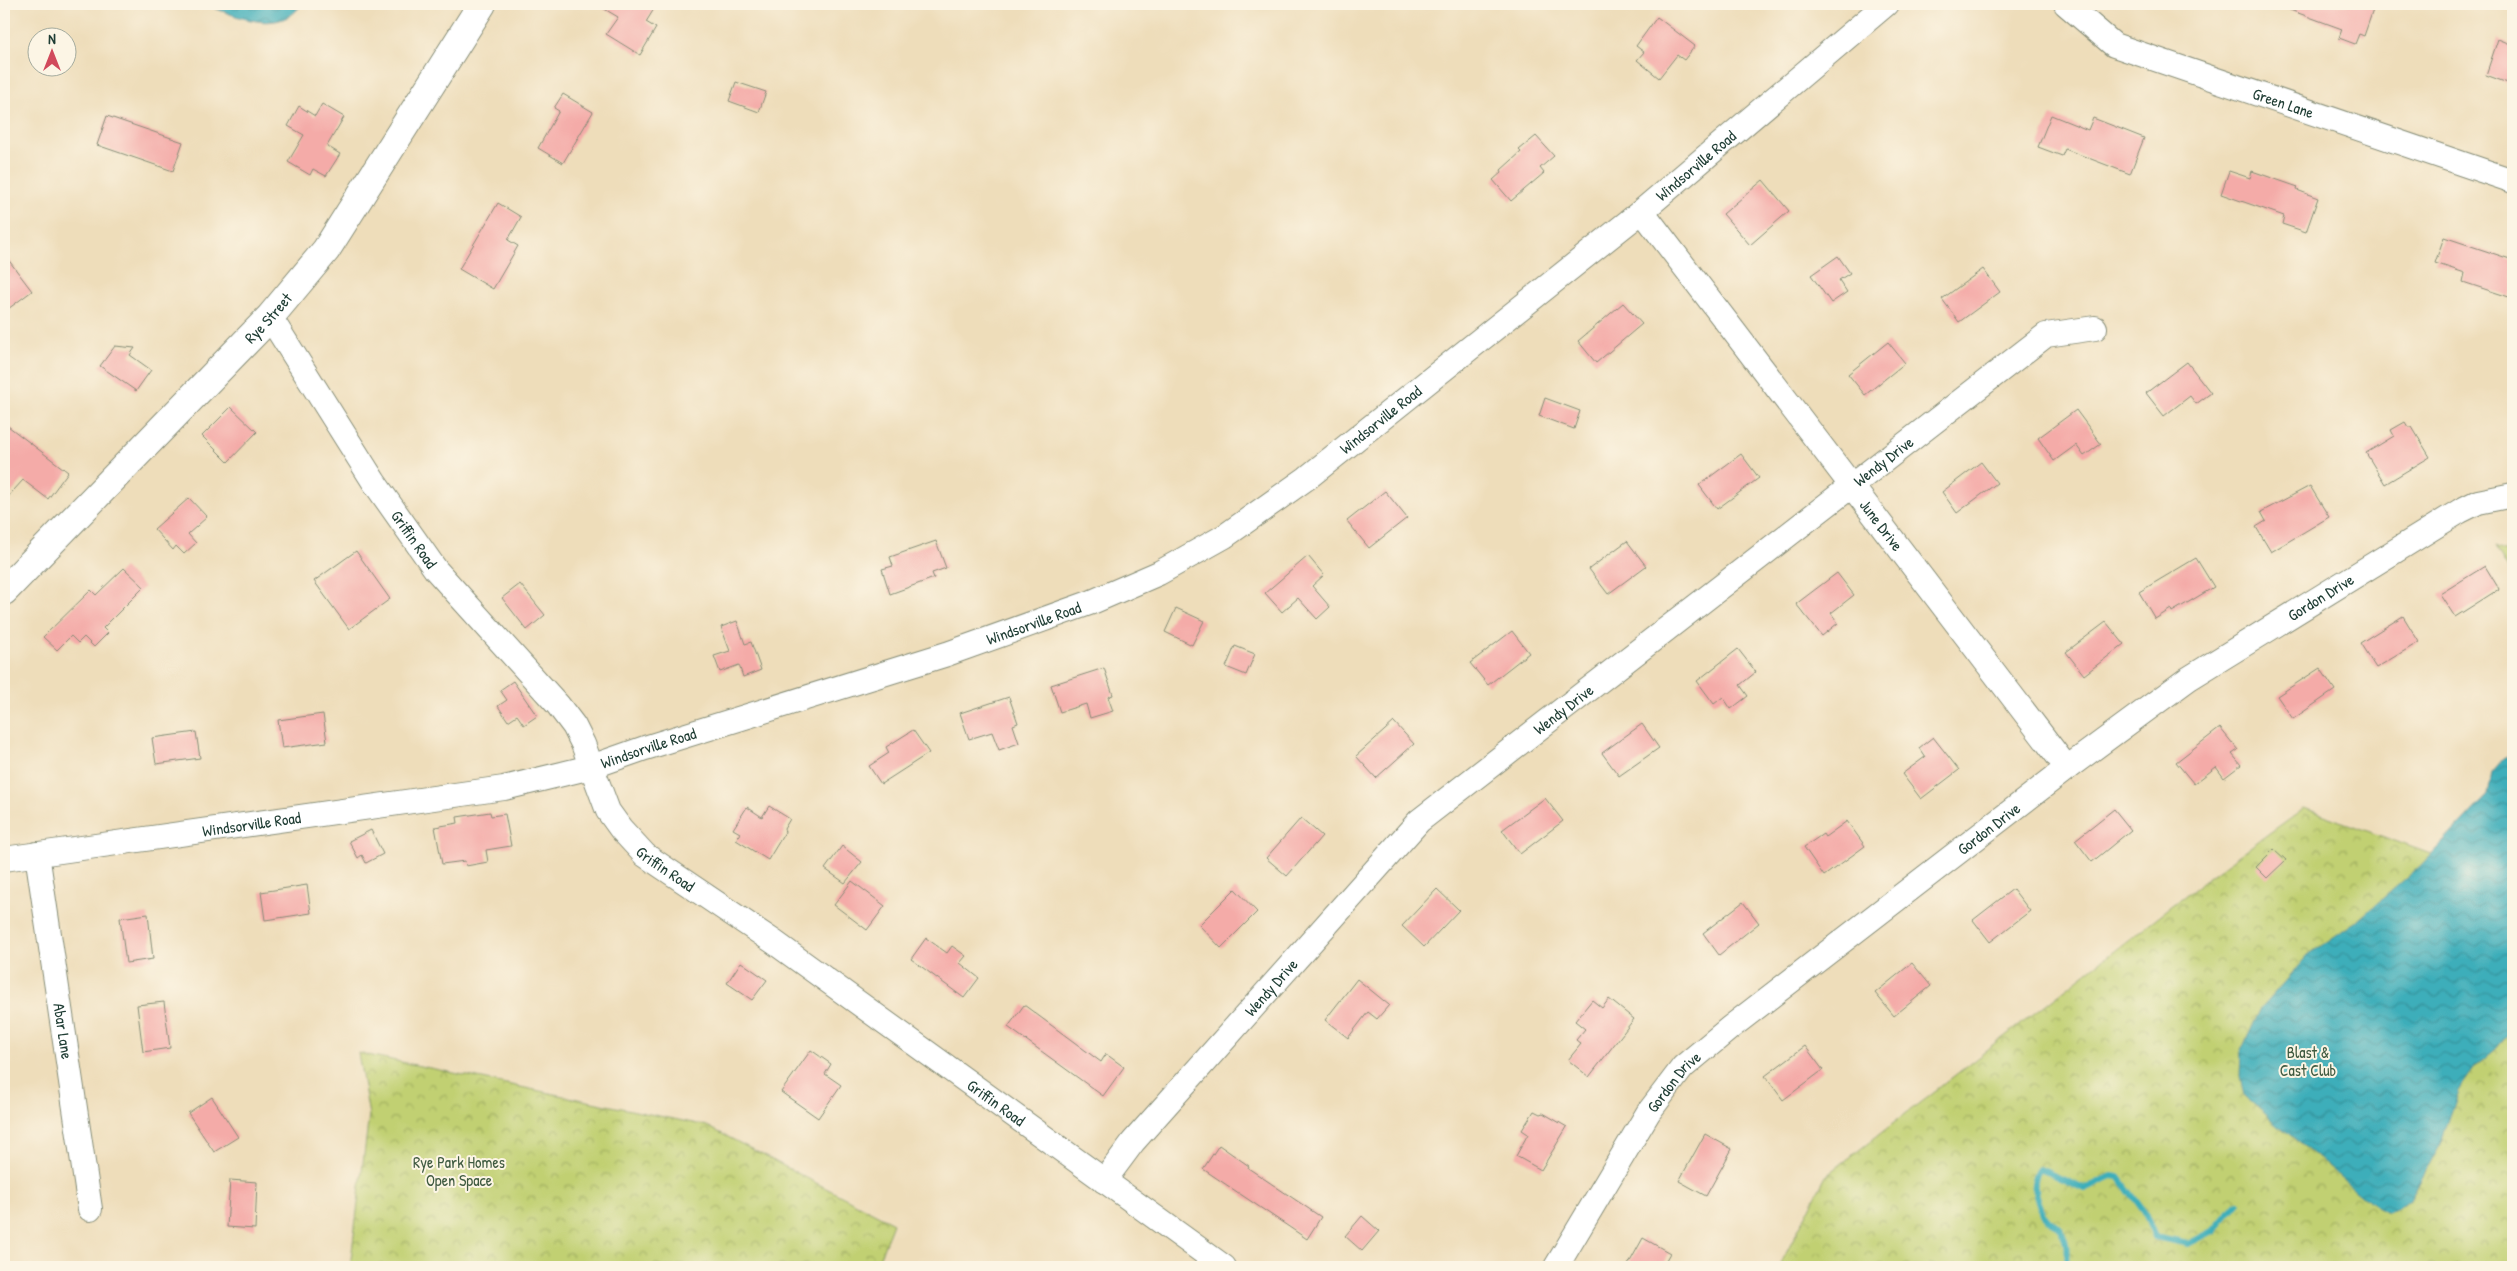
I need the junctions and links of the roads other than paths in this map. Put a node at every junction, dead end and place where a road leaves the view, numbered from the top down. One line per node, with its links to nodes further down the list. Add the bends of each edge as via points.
1 (482, 4): 6 (street, Rye Street, via 326,250)
2 (1886, 4): 5 (street, Windsorville Road)
3 (2066, 4): 4 (street, Green Lane, via 2114,45)
4 (2513, 181)
5 (1642, 211): 8 (street, June Drive); 11 (street, Windsorville Road, via 1307,478 1225,536 1159,573 1092,602 947,654)
6 (270, 316): 10 (street, Rye Street); 11 (street, Griffin Road, via 374,482 436,570 558,705 574,726)
7 (2095, 328): 8 (street, Wendy Drive, via 2046,335)
8 (1851, 485): 12 (street, June Drive); 15 (street, Wendy Drive, via 1419,821 1133,1142)
9 (2513, 495): 12 (street, Gordon Drive, via 2478,502 2460,511 2188,679)
10 (4, 591)
11 (591, 767): 13 (street, Windsorville Road, via 504,788); 15 (street, Griffin Road, via 608,811 645,855 774,942)
12 (2067, 768): 18 (street, Gordon Drive, via 1683,1067 1648,1113)
13 (37, 854): 14 (street, Windsorville Road); 16 (street, Abar Lane)
14 (4, 859)
15 (1104, 1180): 17 (street, Griffin Road)
16 (90, 1209)
17 (1224, 1267)
18 (1556, 1267)

